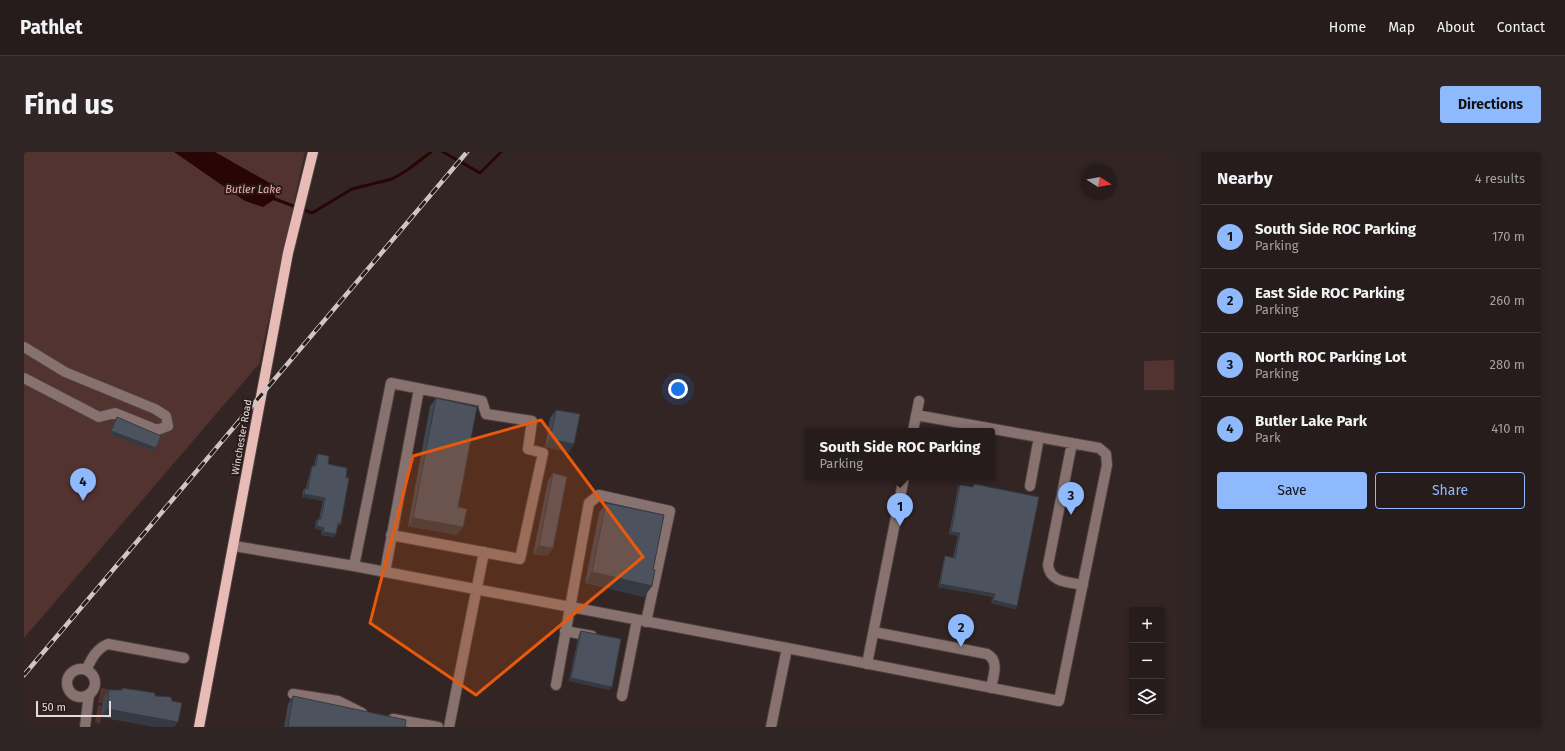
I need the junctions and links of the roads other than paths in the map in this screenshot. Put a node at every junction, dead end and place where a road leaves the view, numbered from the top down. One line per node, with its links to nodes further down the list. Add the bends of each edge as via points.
1 (313, 152): 15 (main road, Winchester Road, via 293,228 260,394)
2 (24, 347): 3 (street, via 65,372 155,409 166,416 168,426 157,430 115,413 99,417)
3 (24, 378)
4 (419, 389): 14 (street); 16 (street, via 482,401 486,414 532,421 528,449 543,453 520,559); 17 (street, via 391,383)
5 (919, 401): 6 (street)
6 (916, 415): 7 (street); 8 (street)
7 (914, 428)
8 (989, 428)
9 (995, 429): 10 (street)
10 (1039, 437): 11 (street); 13 (street)
11 (1072, 443): 19 (street, via 1099,448 1106,454 1107,465); 19 (street, via 1048,572 1054,579)
12 (903, 480): 24 (street)
13 (1030, 486)
14 (391, 535): 16 (street); 18 (street)
15 (234, 546): 17 (street); 36 (main road, Winchester Road)
16 (484, 552): 20 (street)
17 (354, 566): 18 (street)
18 (385, 572): 20 (street)
19 (1083, 585): 31 (street, via 1059,701)
20 (476, 590): 21 (street); 38 (street)
21 (569, 607): 22 (street); 22 (street, via 589,503 599,495 670,511); 23 (street)
22 (641, 621): 26 (street); 34 (street, via 629,643)
23 (565, 631): 25 (street); 30 (street)
24 (874, 632): 28 (street); 31 (street, via 987,654 995,663)
25 (603, 638)
26 (787, 648): 28 (street); 39 (street)
27 (184, 658): 29 (street, via 108,644 92,656)
28 (867, 664): 31 (street)
29 (86, 670): 32 (street, via 94,679 94,687); 32 (street, via 72,672 67,685 76,696)
30 (556, 685)
31 (991, 688)
32 (89, 694): 35 (street)
33 (294, 694): 37 (street, via 338,701 358,712)
34 (622, 696)
35 (87, 727)
36 (199, 727)
37 (438, 727)
38 (449, 727)
39 (771, 727)

